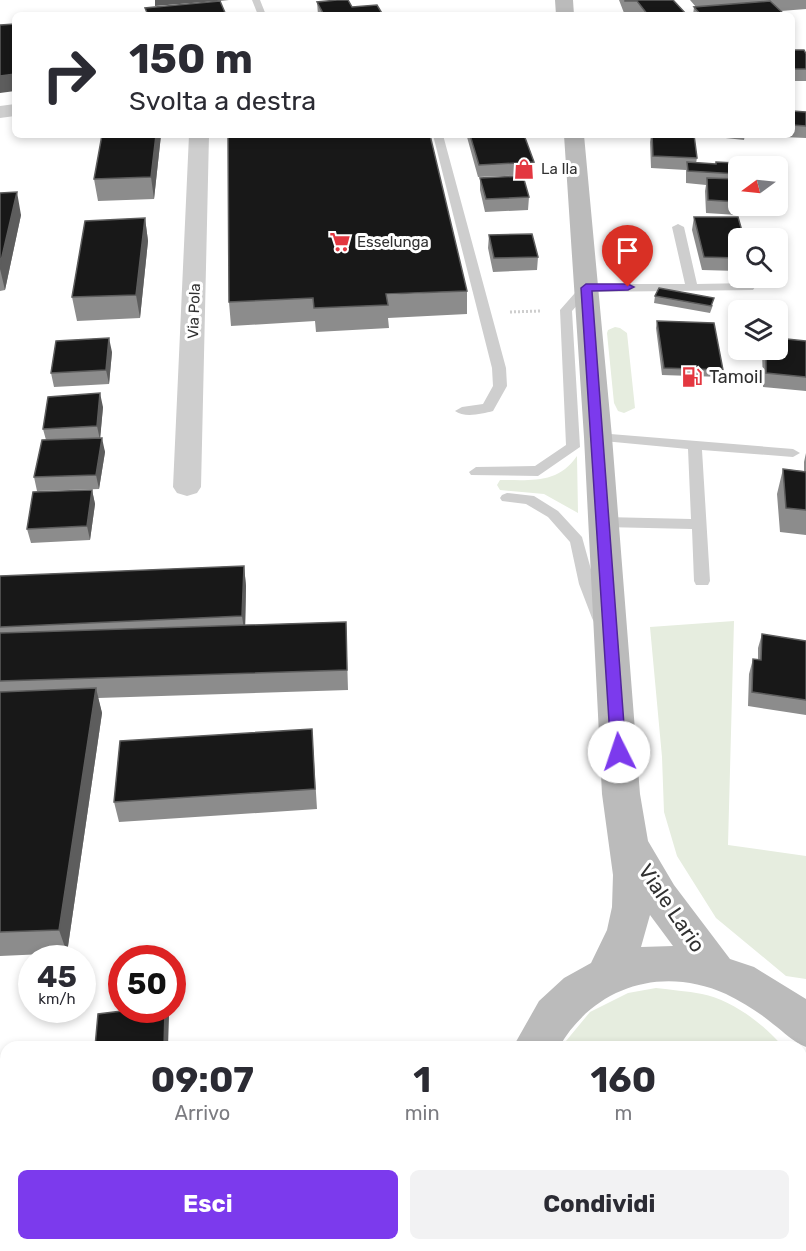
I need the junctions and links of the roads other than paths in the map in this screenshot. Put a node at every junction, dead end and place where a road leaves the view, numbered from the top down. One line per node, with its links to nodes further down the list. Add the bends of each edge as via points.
1 (200, 138): 17 (street, Via Pola)
2 (439, 138): 4 (lane)
3 (574, 138): 11 (main road, Viale Lario)
4 (444, 156): 5 (lane); 6 (lane)
5 (430, 157)
6 (447, 169): 7 (lane); 12 (lane, via 499,368 500,386 488,408)
7 (433, 170)
8 (678, 227): 9 (lane)
9 (692, 287): 10 (lane); 11 (lane)
10 (728, 287)
11 (586, 288): 13 (main road, Viale Lario); 16 (lane, via 566,310 573,447 538,471)
12 (462, 411)
13 (598, 437): 14 (lane); 19 (main road, Viale Lario)
14 (695, 446): 15 (lane); 20 (lane)
15 (793, 453)
16 (476, 472)
17 (187, 487)
18 (507, 498): 22 (lane, via 529,499 553,514 577,541 587,584)
19 (604, 522): 20 (lane); 22 (main road, Viale Lario)
20 (699, 524): 21 (lane)
21 (702, 581)
22 (611, 645): 23 (main road, Viale Lario, via 621,794)
23 (630, 845): 24 (main road, Viale Lario, via 660,897); 25 (main road, Viale Lario, via 629,922)
24 (715, 970): 25 (main road, via 661,963); 26 (main road, via 749,983)
25 (608, 974): 27 (main road, via 580,989 544,1027)
26 (803, 1021)
27 (538, 1041)

